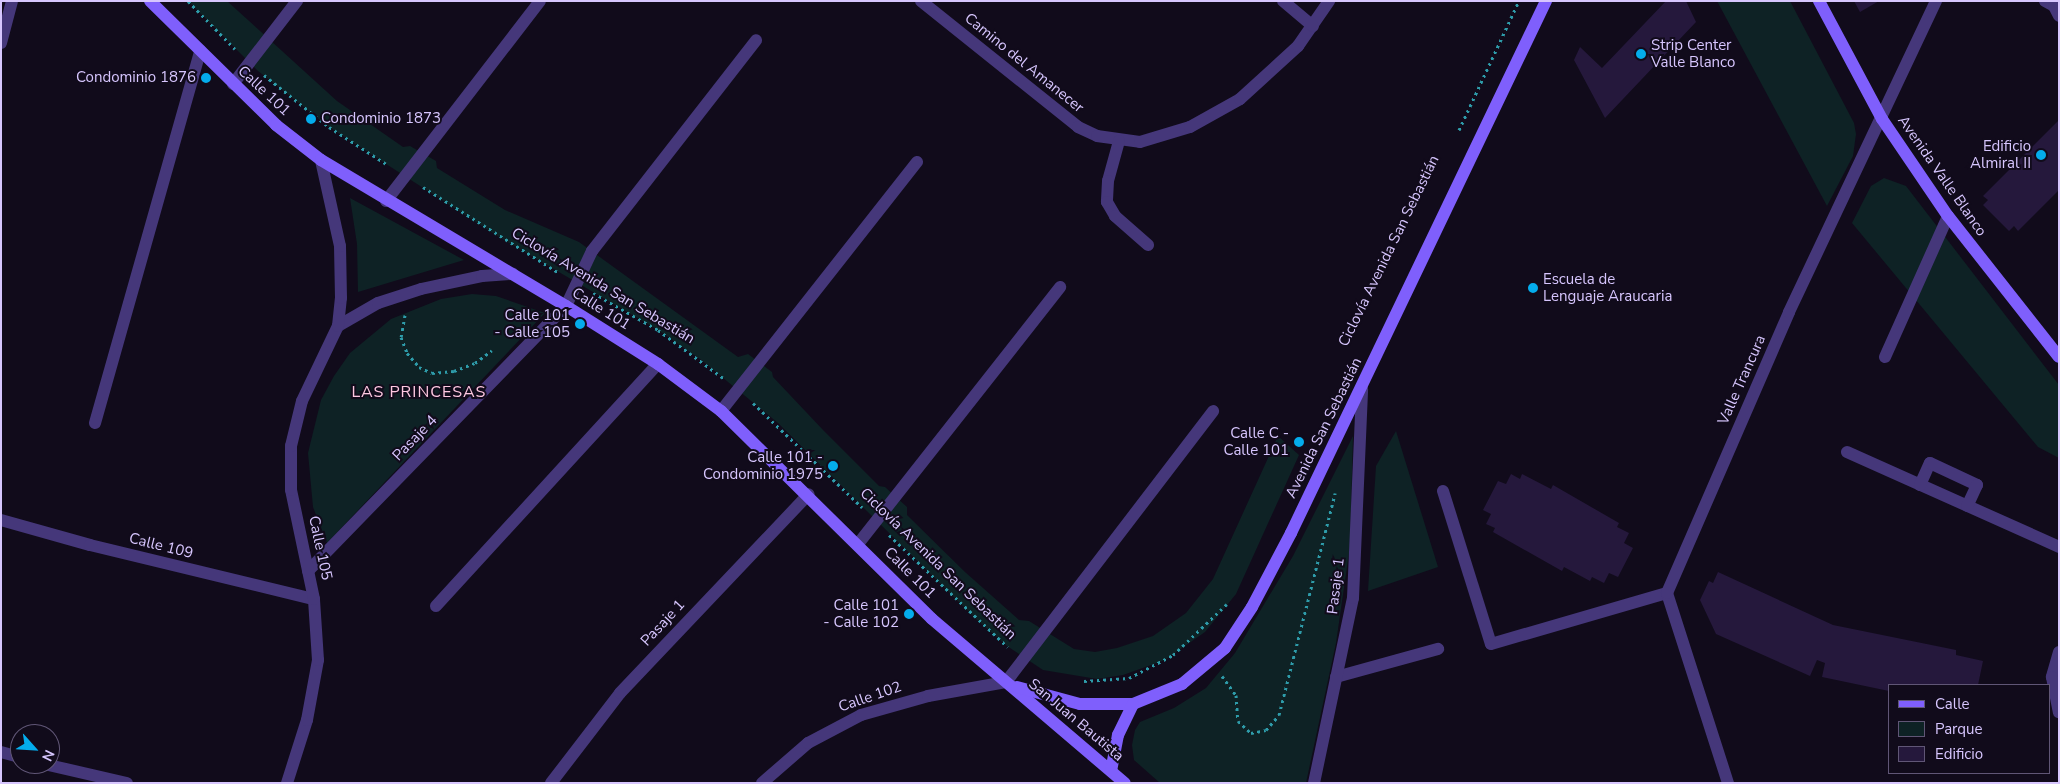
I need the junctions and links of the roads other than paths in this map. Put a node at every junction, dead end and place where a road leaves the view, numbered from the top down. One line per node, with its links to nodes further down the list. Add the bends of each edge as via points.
1 (12, 1): 15 (street)
2 (150, 1): 16 (main road, Calle 101)
3 (297, 1): 17 (street)
4 (540, 1): 22 (street)
5 (921, 1): 19 (street, Camino del Amanecer, via 1078,127)
6 (1283, 1): 13 (street)
7 (1328, 1): 13 (street, Camino del Amanecer)
8 (1546, 1): 32 (main road, Avenida San Sebastián)
9 (1819, 1): 18 (main road, Avenida Valle Blanco)
10 (1936, 1): 18 (street, Valle Trancura)
11 (2045, 1): 12 (street, via 2054,6)
12 (2059, 16)
13 (1313, 26): 19 (street, Camino del Amanecer, via 1298,46 1260,83 1216,115 1163,137 1140,142)
14 (756, 40): 27 (street, Pasaje 4, via 592,251)
15 (1, 43)
16 (200, 51): 17 (main road, Calle 101); 35 (street)
17 (233, 84): 20 (main road, Calle 101)
18 (1882, 119): 23 (main road, Avenida Valle Blanco); 45 (street, Valle Trancura, via 1790,312)
19 (1119, 141): 24 (street, via 1108,181 1107,202 1120,222)
20 (321, 160): 22 (main road, Calle 101); 28 (street, Calle 105, via 340,246 342,290)
21 (917, 162): 33 (street)
22 (386, 201): 25 (main road, Calle 101)
23 (1948, 216): 29 (street); 30 (main road, Avenida Valle Blanco)
24 (1148, 245)
25 (513, 274): 27 (main road, Calle 101); 28 (street, via 482,276 421,289 378,303)
26 (1060, 287): 42 (street)
27 (566, 306): 31 (main road, Calle 101); 44 (street, Pasaje 4)
28 (338, 326): 44 (street, Calle 105, via 302,401 291,446 291,490)
29 (1885, 357)
30 (2059, 357)
31 (658, 364): 33 (main road, Calle 101); 47 (street)
32 (1362, 389): 50 (street, Pasaje 1, via 1353,598); 52 (main road, Avenida San Sebastián, via 1252,607 1212,662 1182,684)
33 (721, 411): 39 (main road, Calle 101)
34 (1213, 411): 51 (street)
35 (95, 422)
36 (1847, 452): 37 (street)
37 (1920, 485): 40 (street); 40 (street, via 1930,464 1977,485)
38 (1443, 491): 45 (street, via 1491,644)
39 (809, 494): 42 (main road, Calle 101); 58 (street, Pasaje 1, via 620,693)
40 (1967, 506): 43 (street)
41 (1, 520): 46 (street, Calle 109)
42 (858, 544): 51 (main road, Calle 101, via 932,618)
43 (2059, 547)
44 (308, 571): 46 (street, Calle 105)
45 (1667, 593): 62 (street)
46 (314, 599): 57 (street, Calle 105, via 318,660 314,688)
47 (436, 606)
48 (1438, 649): 50 (street)
49 (2059, 652): 53 (street, via 2052,676)
50 (1336, 677): 61 (street, Pasaje 1)
51 (1006, 682): 52 (main road, Avenida San Sebastián, via 1032,693 1080,704); 55 (main road, San Juan Bautista); 59 (street, Calle 102, via 928,696 861,715 808,743)
52 (1133, 704): 55 (main road, via 1118,735)
53 (2059, 712)
54 (60, 768): 56 (street)
55 (1111, 771): 60 (main road, San Juan Bautista)
56 (128, 783)
57 (287, 783)
58 (551, 783)
59 (762, 783)
60 (1125, 783)
61 (1314, 783)
62 (1728, 783)

